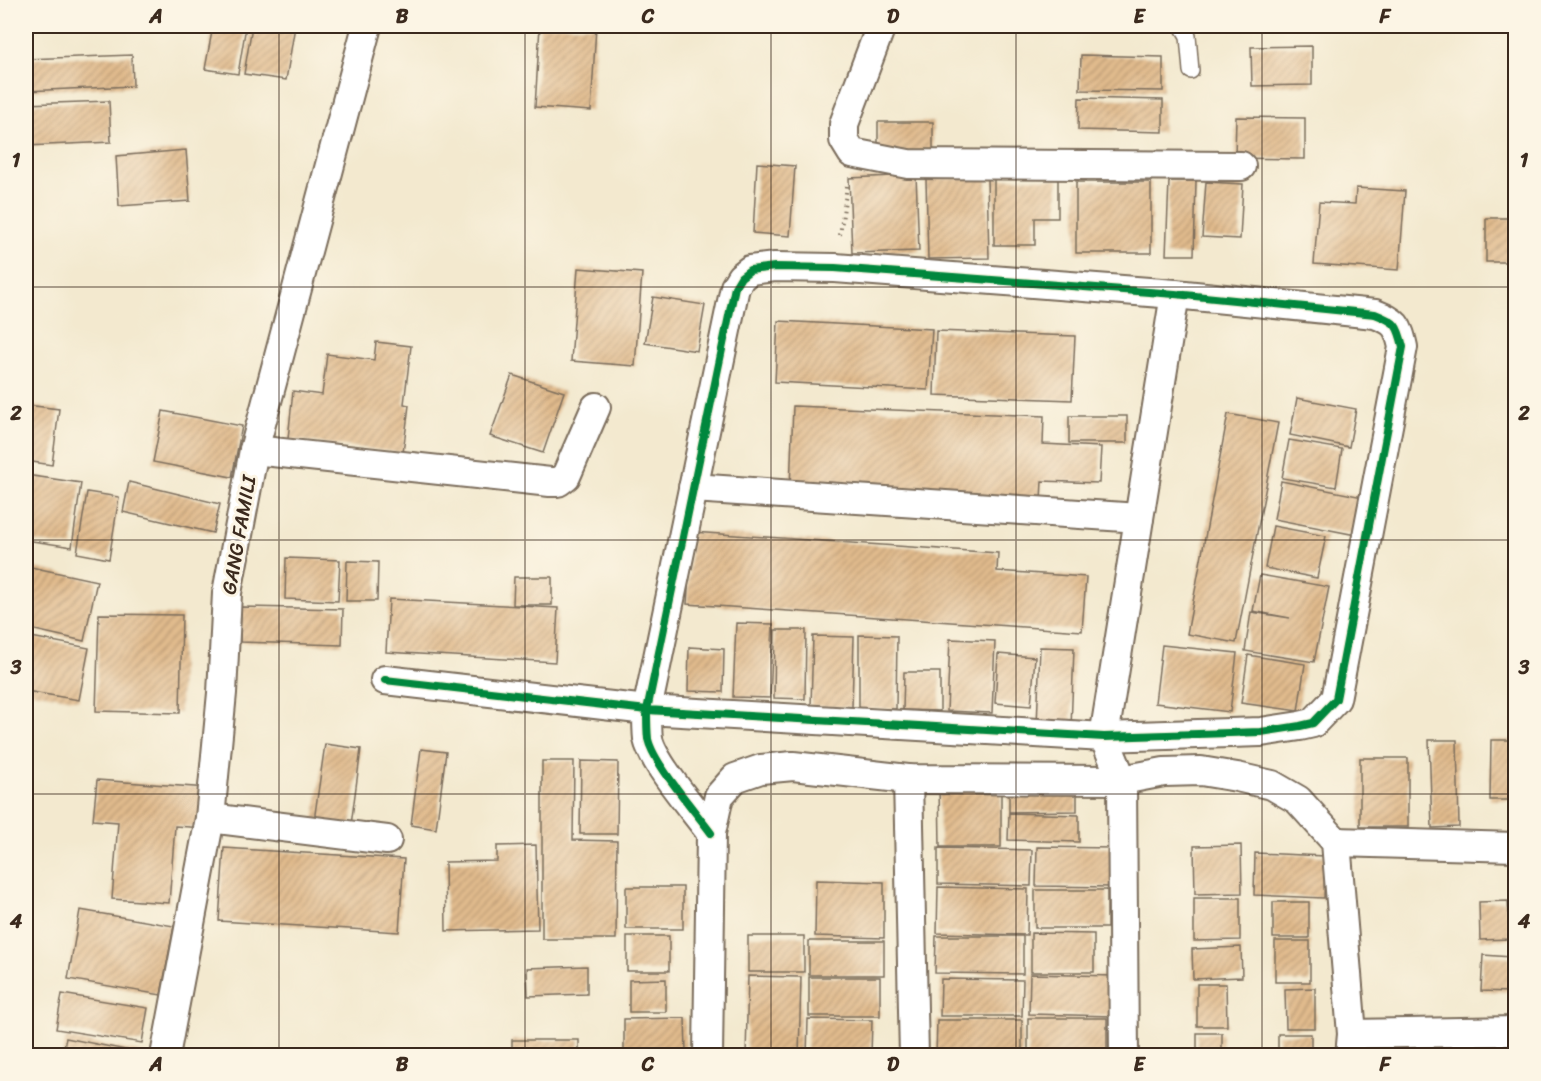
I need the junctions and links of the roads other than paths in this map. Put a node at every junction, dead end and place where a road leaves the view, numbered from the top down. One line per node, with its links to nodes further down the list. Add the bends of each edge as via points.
1 (368, 26): 8 (street, GANG FAMILI)
2 (881, 26): 5 (street, via 844,124 844,140 852,153 908,164)
3 (1182, 26): 4 (lane, via 1188,36)
4 (1191, 71)
5 (1241, 166)
6 (1175, 294): 9 (street, via 835,268 750,270 735,287); 10 (street); 13 (street, via 1375,314 1399,329 1403,347 1336,699 1313,723 1300,726 1261,732)
7 (596, 407): 8 (street, via 566,476 558,482)
8 (254, 450): 16 (street, GANG FAMILI, via 227,593)
9 (693, 488): 10 (street); 12 (street)
10 (1139, 518): 13 (street)
11 (385, 680): 12 (street)
12 (647, 710): 13 (street); 17 (street, via 648,740 654,754)
13 (1104, 737): 15 (street)
14 (908, 779): 15 (street); 17 (street, via 793,766 761,769 735,778 719,796); 25 (street)
15 (1122, 780): 19 (street, via 1164,772 1202,771 1272,786 1298,800); 26 (street)
16 (210, 818): 18 (street); 23 (street, GANG FAMILI)
17 (711, 833): 24 (street)
18 (387, 840)
19 (1336, 842): 20 (street); 22 (street)
20 (1515, 847)
21 (1515, 1031): 22 (street)
22 (1351, 1045)
23 (165, 1056)
24 (708, 1056)
25 (914, 1056)
26 (1124, 1056)

